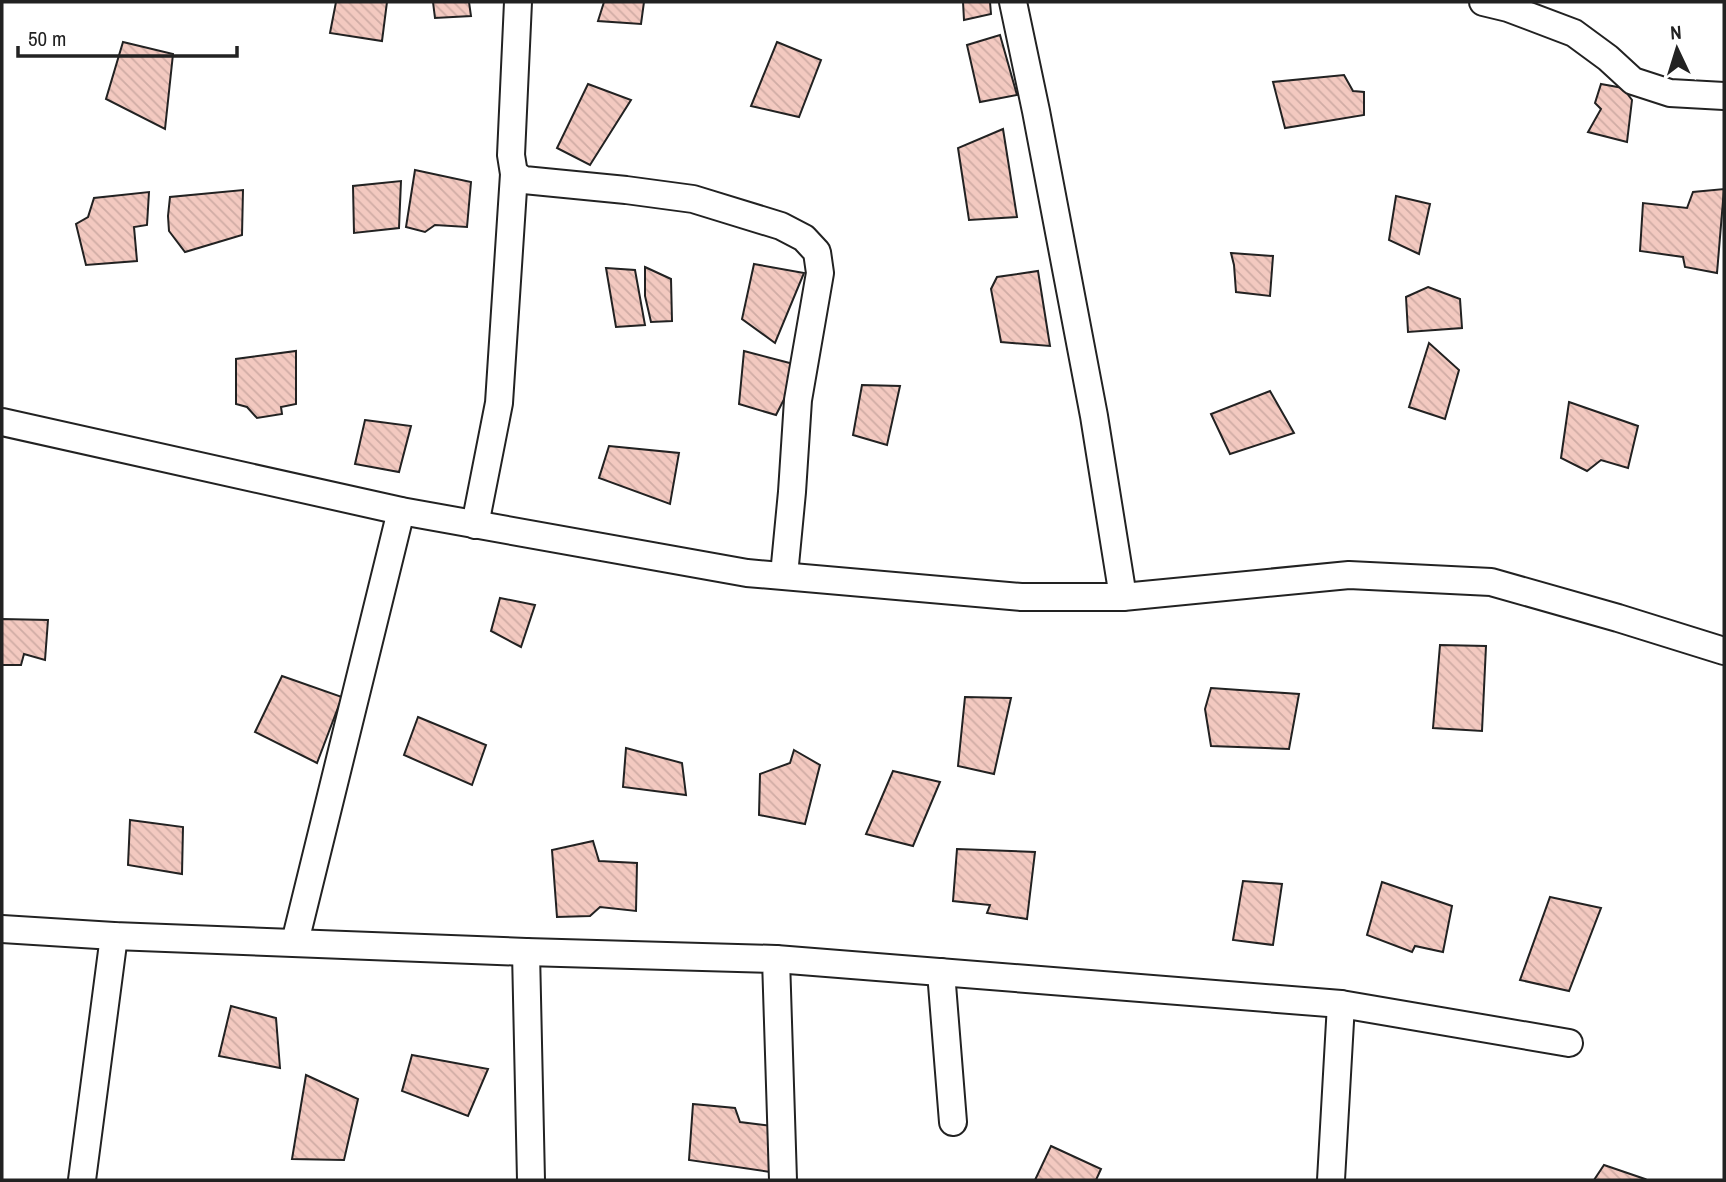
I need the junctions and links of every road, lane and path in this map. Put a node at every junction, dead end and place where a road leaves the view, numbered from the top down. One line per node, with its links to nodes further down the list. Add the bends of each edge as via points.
1 (518, 2): 5 (street)
2 (1013, 2): 10 (street, via 1092,403)
3 (1483, 2): 4 (street, via 1574,33 1633,81 1670,93)
4 (1724, 96)
5 (514, 174): 8 (street, via 499,403); 9 (street, via 524,180 693,199 781,226 804,238 817,252 820,273 798,400)
6 (2, 422): 7 (street)
7 (401, 511): 8 (street); 14 (street)
8 (475, 525): 9 (street, via 747,573)
9 (784, 575): 10 (street, via 1021,597)
10 (1123, 597): 11 (street, via 1349,575 1491,582)
11 (1724, 651)
12 (2, 929): 13 (street)
13 (114, 936): 14 (street); 21 (street)
14 (295, 942): 15 (street)
15 (526, 952): 16 (street); 22 (street)
16 (776, 959): 17 (street); 23 (street)
17 (941, 972): 18 (street); 20 (street)
18 (1341, 1004): 19 (street); 24 (street)
19 (1569, 1042)
20 (953, 1122)
21 (82, 1180)
22 (531, 1180)
23 (783, 1180)
24 (1331, 1180)

